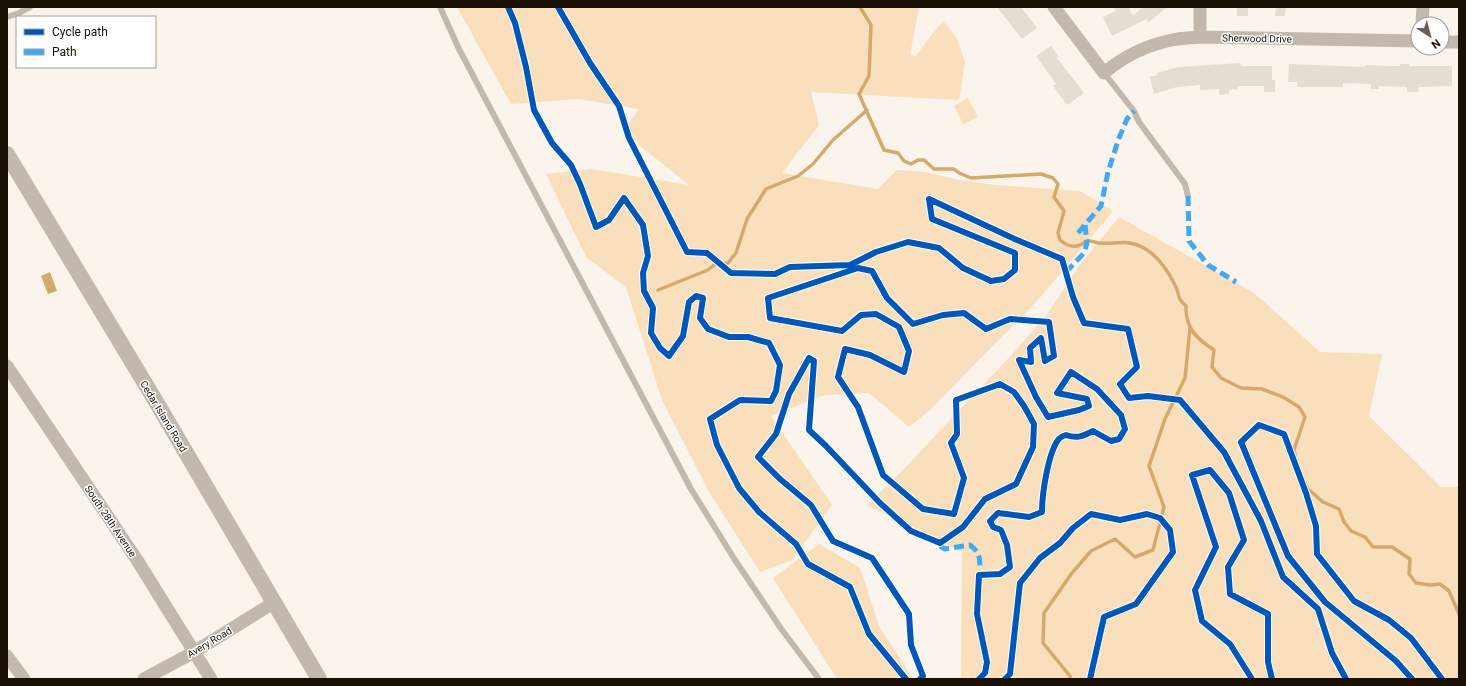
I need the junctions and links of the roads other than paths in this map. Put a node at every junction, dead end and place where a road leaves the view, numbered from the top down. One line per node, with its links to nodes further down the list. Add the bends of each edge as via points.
1 (30, 7): 5 (lane)
2 (440, 7): 19 (lane, via 459,49 691,489 782,630)
3 (1054, 7): 8 (street)
4 (1200, 7): 6 (street)
5 (7, 17)
6 (1200, 38): 7 (street, Sherwood Drive); 8 (street, Sherwood Drive, via 1173,39 1151,46 1122,60)
7 (1410, 41)
8 (1104, 74): 10 (lane, via 1134,111 1139,122 1185,184)
9 (7, 154): 12 (street, Cedar Island Road, via 154,398)
10 (1188, 196)
11 (7, 366): 13 (street, South 28th Avenue, via 137,560)
12 (273, 603): 13 (street, Avery Road); 18 (street, Cedar Island Road)
13 (194, 652): 16 (street, Avery Road); 17 (street, South 28th Avenue)
14 (7, 656): 15 (street)
15 (24, 679)
16 (144, 679)
17 (212, 679)
18 (319, 679)
19 (819, 679)

